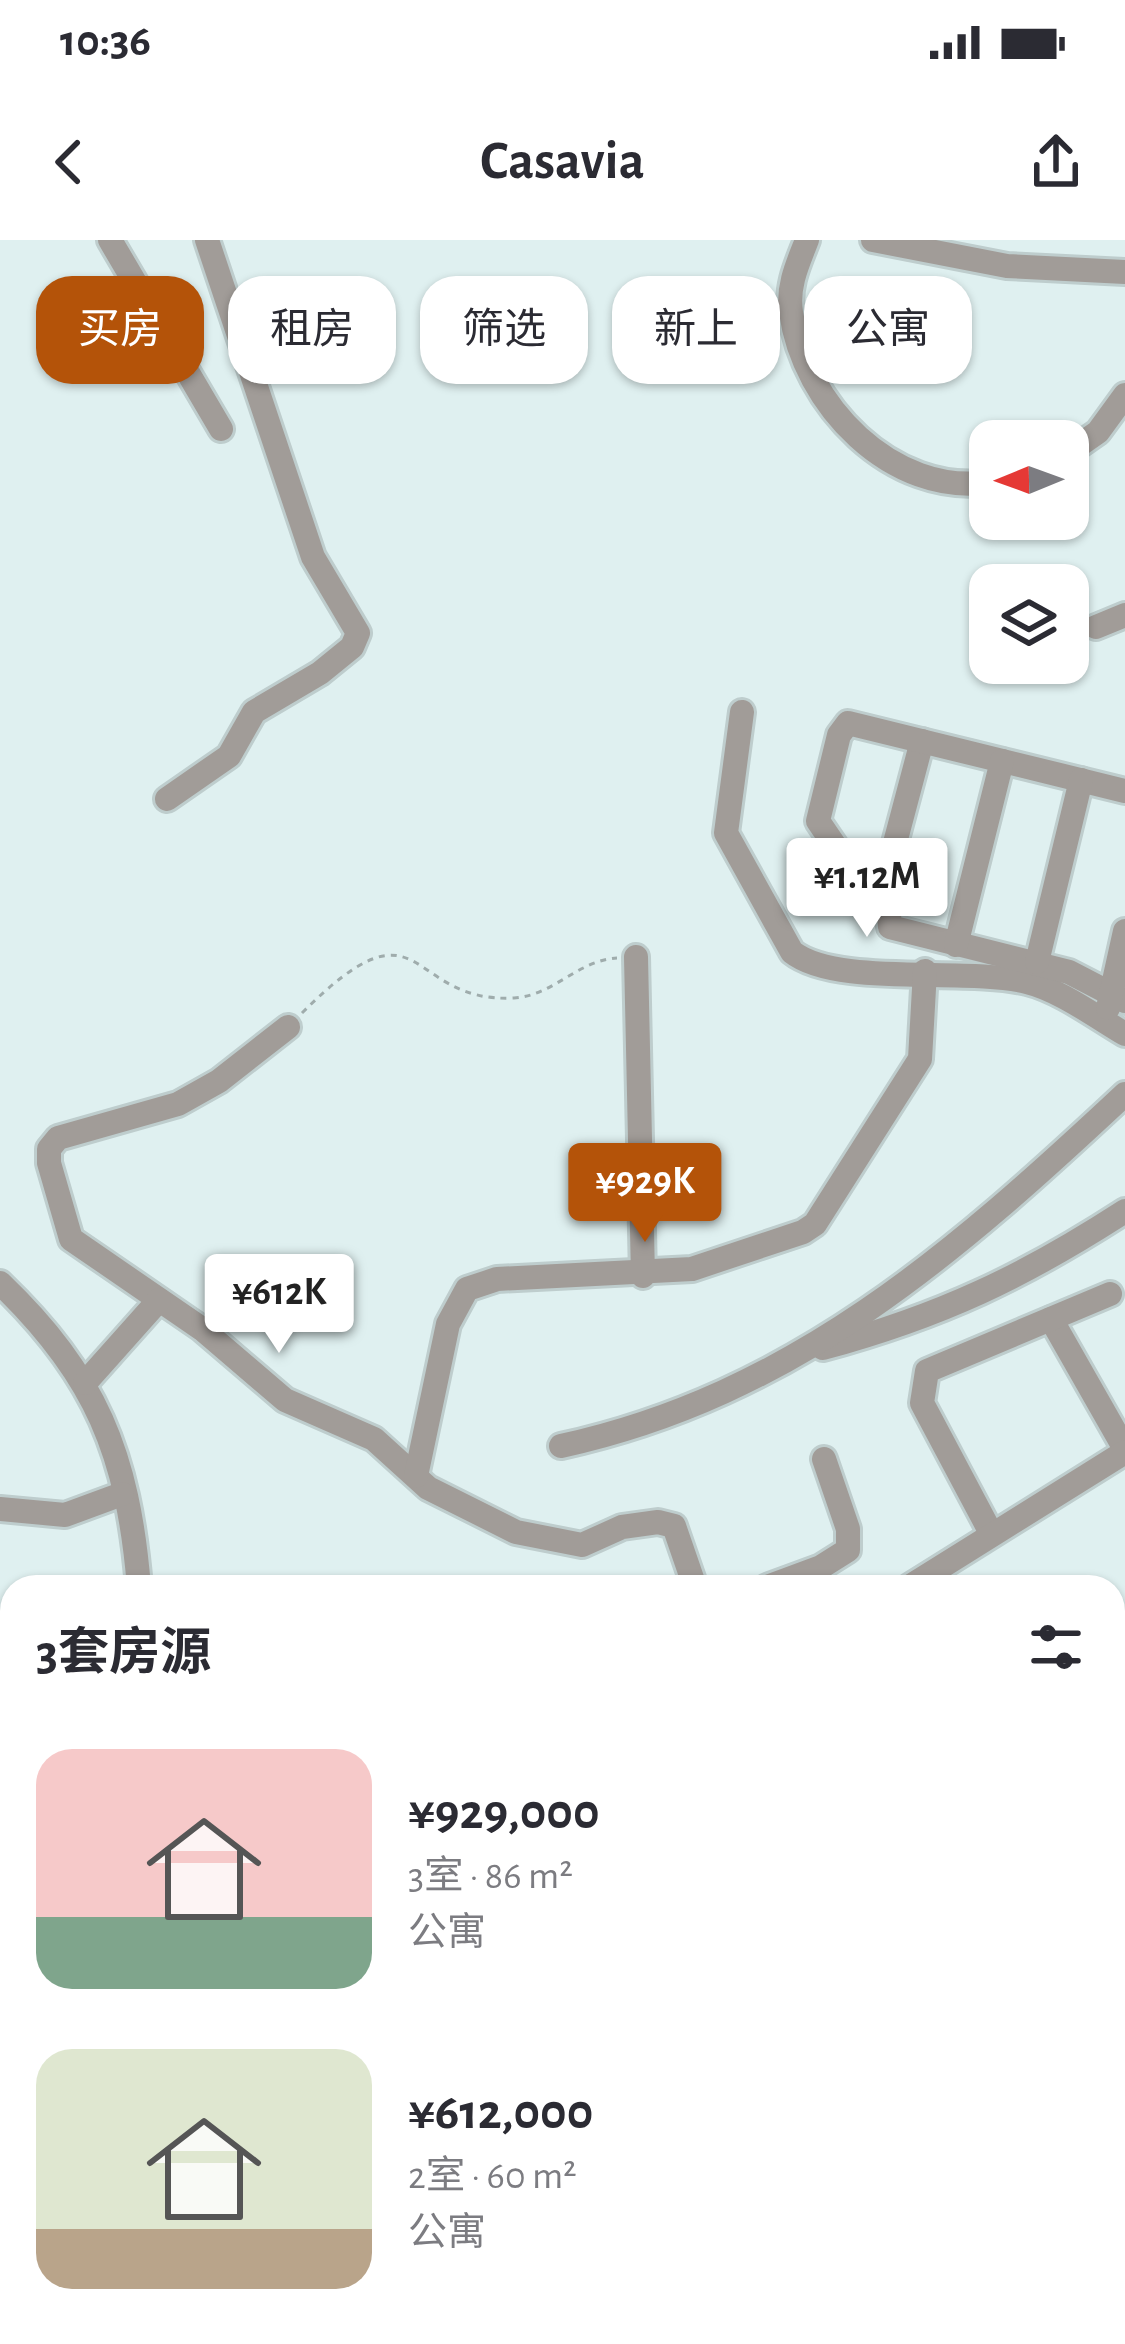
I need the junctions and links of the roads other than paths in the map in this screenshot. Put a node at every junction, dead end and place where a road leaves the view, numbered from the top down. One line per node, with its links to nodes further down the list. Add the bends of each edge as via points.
1 (110, 240): 8 (street)
2 (207, 240): 18 (street, via 313,556 358,633 320,673 266,702 229,756)
3 (808, 240): 10 (street, via 790,309 832,409 894,464 931,480)
4 (872, 240): 5 (street)
5 (958, 250): 6 (street)
6 (1125, 272)
7 (1125, 395): 9 (street)
8 (221, 429)
9 (1089, 438)
10 (969, 481)
11 (1125, 615): 12 (street)
12 (1096, 627)
13 (742, 712): 24 (street, via 726,833 793,952 833,970)
14 (922, 741): 15 (street); 19 (street); 19 (street, via 848,724 839,735 818,820 837,849)
15 (1002, 761): 16 (street); 21 (street)
16 (1081, 780): 17 (street); 23 (street)
17 (1125, 791)
18 (167, 799)
19 (886, 877): 21 (street, via 890,927)
20 (1125, 931): 25 (street)
21 (956, 945): 23 (street)
22 (636, 957): 30 (street)
23 (1037, 962): 25 (street)
24 (926, 971): 27 (street, via 1032,983); 30 (street, via 920,1059 815,1224 754,1253)
25 (1118, 999): 27 (street)
26 (288, 1028): 33 (street, via 178,1103 75,1131 50,1149 71,1239)
27 (1115, 1028)
28 (1125, 1094): 35 (street, via 898,1292)
29 (1125, 1211): 35 (street, via 997,1289)
30 (643, 1276): 40 (street, via 497,1279 466,1289 448,1324)
31 (0, 1283): 36 (street)
32 (1110, 1294): 34 (street)
33 (159, 1300): 36 (street); 40 (street, via 285,1400 374,1439)
34 (1051, 1319): 38 (street); 43 (street, via 927,1371 921,1386 922,1402)
35 (802, 1354): 37 (street, via 643,1428)
36 (86, 1383): 41 (street, via 107,1422)
37 (561, 1446)
38 (1125, 1451): 43 (street)
39 (824, 1459): 46 (street, via 848,1550)
40 (416, 1476): 45 (street, via 516,1532 568,1545 622,1527 674,1526)
41 (122, 1494): 42 (street, via 64,1516); 44 (street)
42 (0, 1509)
43 (991, 1532): 47 (street)
44 (137, 1575)
45 (691, 1575)
46 (799, 1575)
47 (927, 1575)

